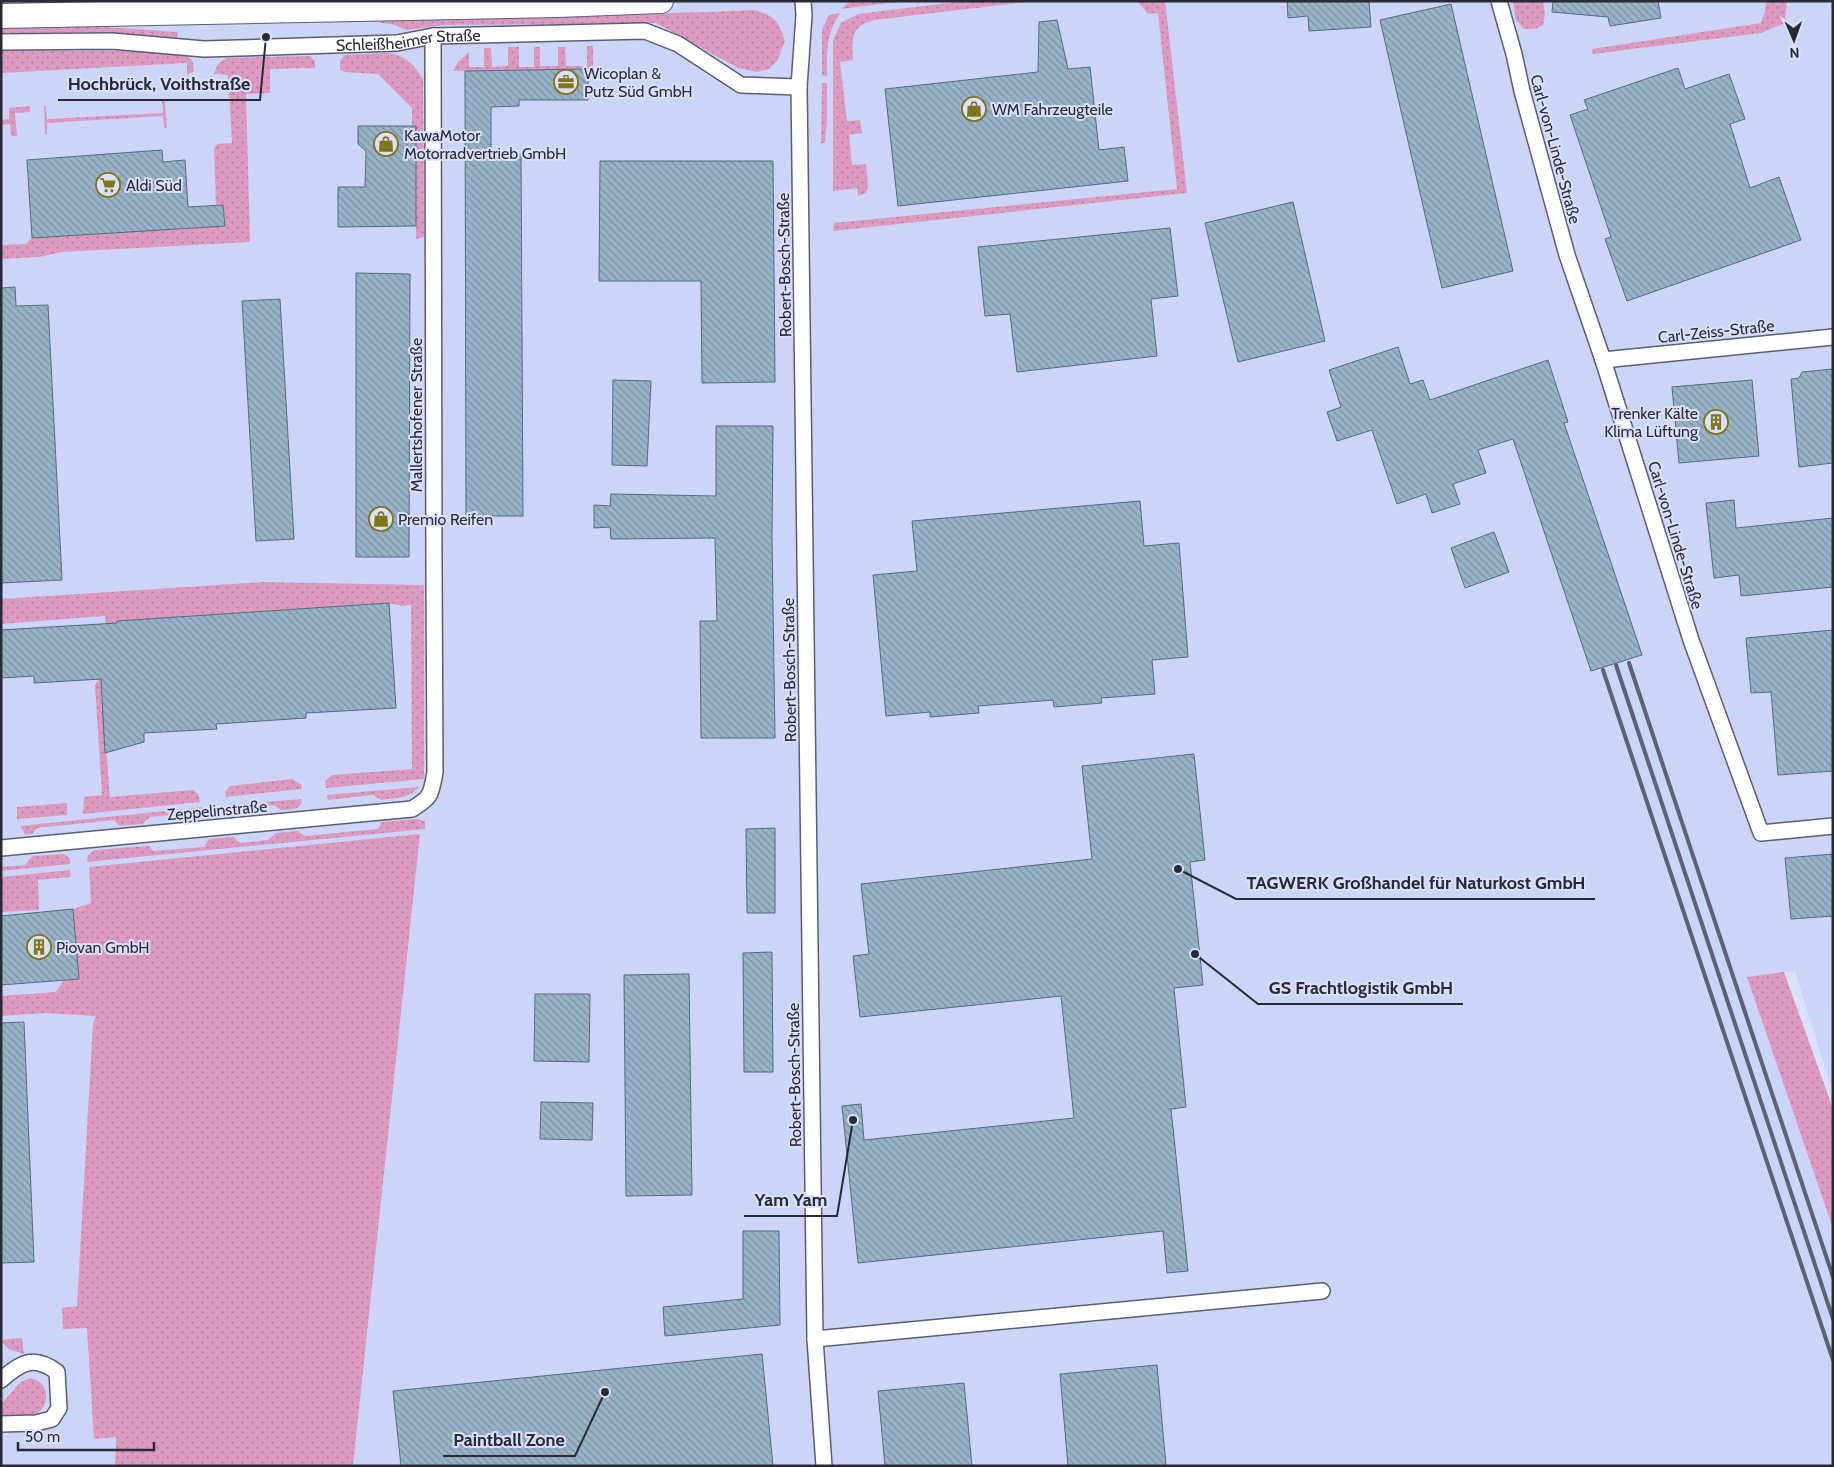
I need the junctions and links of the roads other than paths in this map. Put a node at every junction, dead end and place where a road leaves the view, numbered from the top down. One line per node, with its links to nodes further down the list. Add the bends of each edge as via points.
1 (661, 1): 4 (main road, Schleißheimer Straße)
2 (803, 1): 8 (street, Robert-Bosch-Straße)
3 (1499, 1): 10 (street, Carl-von-Linde-Straße, via 1565,250)
4 (398, 5): 5 (main road, Schleißheimer Straße)
5 (1, 16)
6 (433, 36): 7 (street, Schleißheimer Straße, via 397,42 204,49 112,41); 8 (street, Schleißheimer Straße, via 646,32 678,44 741,85); 11 (street, Mallertshofener Straße, via 435,772)
7 (1, 42)
8 (799, 87): 15 (street, Robert-Bosch-Straße)
9 (1833, 338): 10 (street, Carl-Zeiss-Straße)
10 (1603, 360): 12 (street, Carl-von-Linde-Straße, via 1691,640 1761,833)
11 (431, 794): 13 (street, Zeppelinstraße, via 412,809)
12 (1833, 826)
13 (1, 848)
14 (1322, 1291): 15 (street)
15 (815, 1339): 18 (street, Robert-Bosch-Straße)
16 (1, 1380): 17 (street, via 15,1367 30,1362 45,1363 57,1372 59,1408 52,1419)
17 (1, 1424)
18 (824, 1466)

